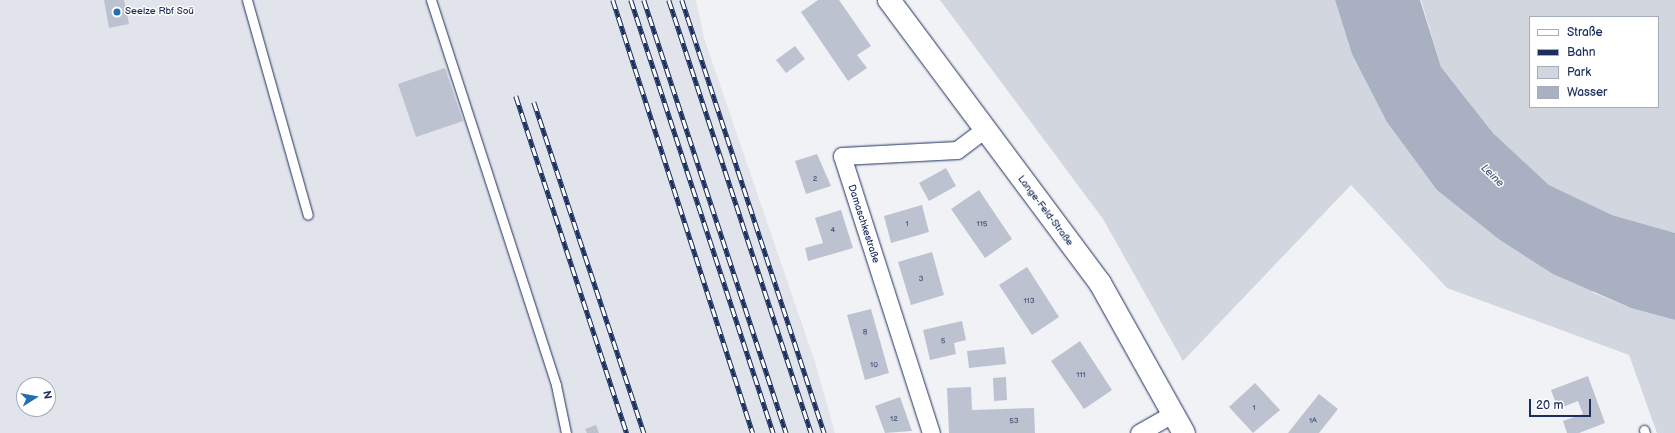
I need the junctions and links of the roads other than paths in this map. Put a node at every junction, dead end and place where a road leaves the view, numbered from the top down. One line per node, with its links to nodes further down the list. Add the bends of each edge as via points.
1 (247, 0): 5 (lane)
2 (432, 0): 7 (lane, via 556,385)
3 (889, 0): 4 (street, Lange-Feld-Straße)
4 (984, 130): 6 (street, Lange-Feld-Straße, via 1100,283); 8 (street, Damaschkestraße, via 957,150 842,156)
5 (308, 215)
6 (1174, 413): 9 (street); 10 (street, Lange-Feld-Straße)
7 (566, 433)
8 (930, 433)
9 (1139, 433)
10 (1184, 433)

